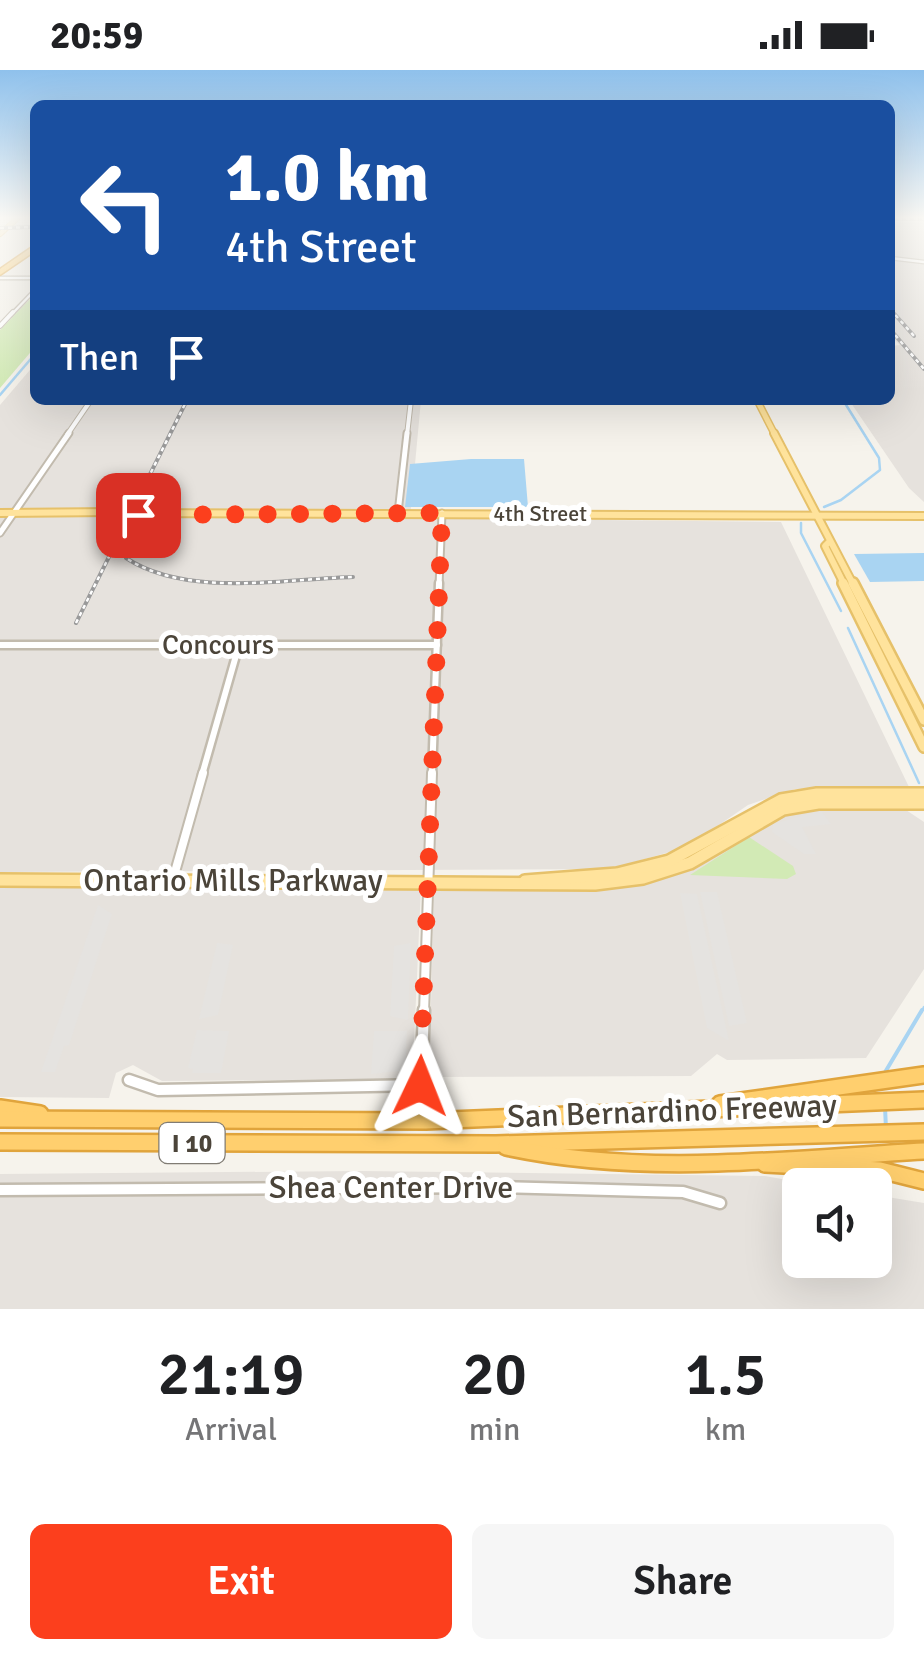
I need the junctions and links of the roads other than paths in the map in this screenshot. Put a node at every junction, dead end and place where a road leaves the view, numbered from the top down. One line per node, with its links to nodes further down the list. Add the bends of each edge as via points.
1 (30, 295): 2 (street)
2 (0, 326)
3 (88, 405): 7 (street)
4 (410, 405): 8 (street)
5 (760, 405): 10 (main road)
6 (0, 512): 7 (main road, 4th Street)
7 (13, 512): 8 (main road, 4th Street); 14 (street)
8 (398, 513): 9 (main road, 4th Street)
9 (442, 513): 10 (main road, 4th Street); 18 (street)
10 (814, 514): 11 (main road, 4th Street); 13 (main road)
11 (863, 514): 12 (main road, 4th Street); 13 (main road, via 834,519)
12 (924, 514)
13 (823, 532): 15 (main road)
14 (0, 533)
15 (828, 543): 19 (main road); 20 (main road)
16 (238, 644): 17 (street, Concours); 18 (street, Concours); 26 (street)
17 (0, 645)
18 (437, 645): 27 (street)
19 (924, 720)
20 (924, 747)
21 (872, 794): 22 (main road, Ontario Mills Parkway); 23 (main road); 28 (main road, Ontario Mills Parkway, via 772,803 703,846 652,866)
22 (924, 794)
23 (833, 802): 24 (main road, Ontario Mills Parkway); 28 (main road, Ontario Mills Parkway, via 776,812 699,859 654,875 595,884)
24 (924, 805)
25 (0, 880): 26 (main road, Ontario Mills Parkway)
26 (172, 880): 27 (main road, Ontario Mills Parkway)
27 (428, 880): 28 (main road, Ontario Mills Parkway); 30 (street, via 420,1086 158,1090)
28 (526, 881)
29 (924, 1075): 33 (highway)
30 (129, 1080)
31 (924, 1097): 33 (highway, San Bernardino Freeway / I 10)
32 (0, 1108): 35 (highway)
33 (650, 1114): 35 (highway, San Bernardino Freeway / I 10)
34 (0, 1118): 35 (highway, San Bernardino Freeway / I 10)
35 (70, 1120)
36 (924, 1132): 38 (highway, San Bernardino Freeway / I 10)
37 (0, 1142): 38 (highway, San Bernardino Freeway / I 10)
38 (496, 1144): 40 (highway, via 536,1156 624,1162)
39 (924, 1152): 40 (highway)
40 (887, 1162): 41 (highway)
41 (924, 1181)
42 (0, 1190): 43 (street, Shea Center Drive, via 521,1187 683,1192)
43 (720, 1204)

